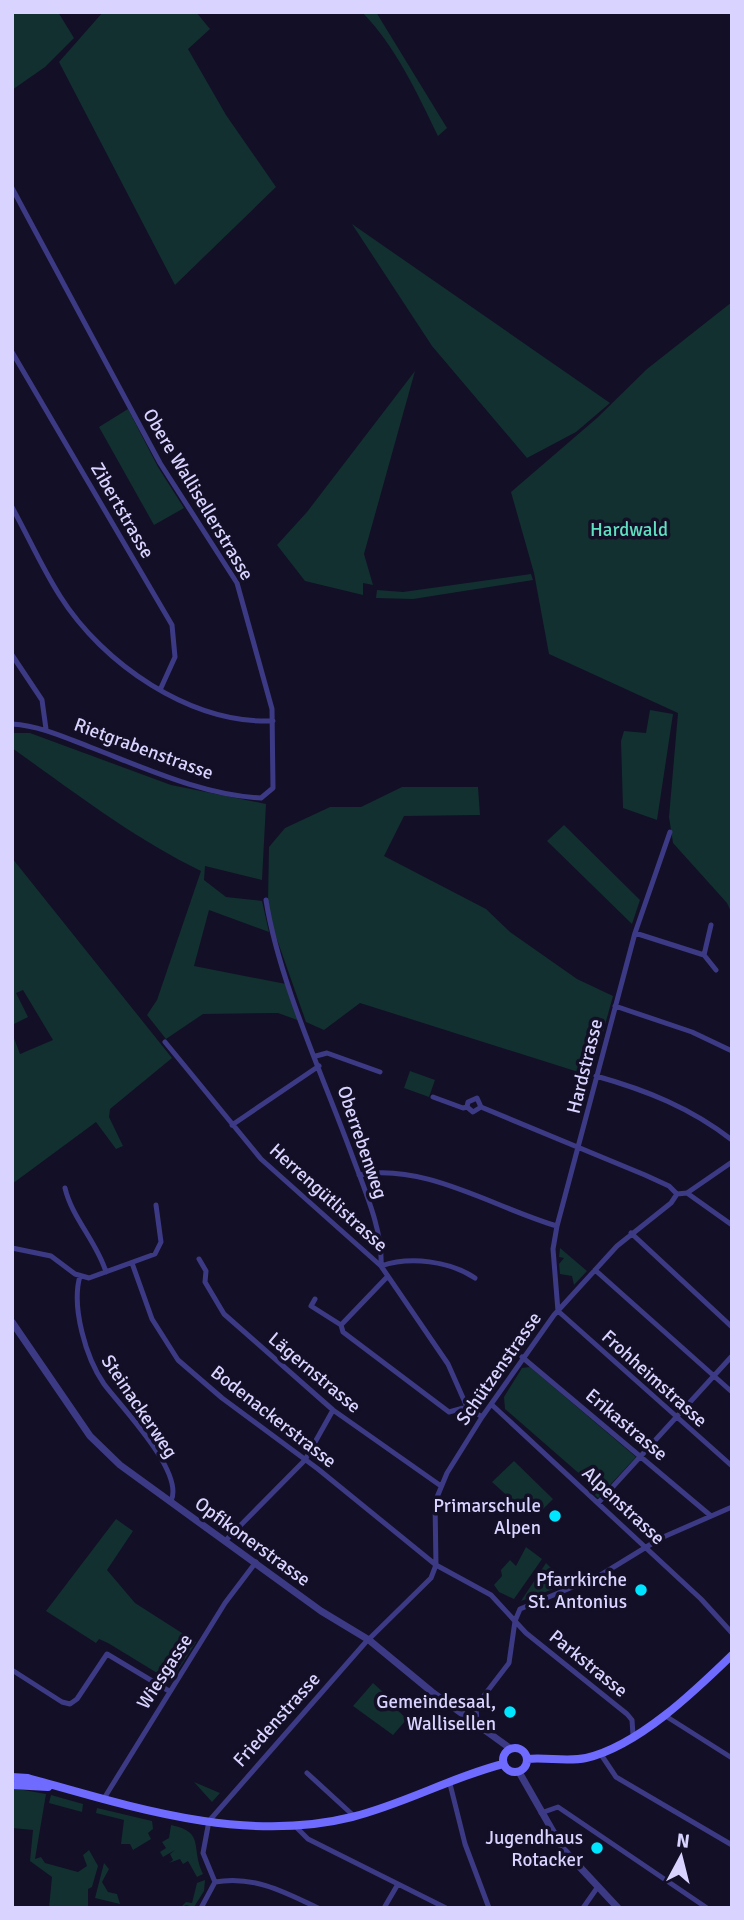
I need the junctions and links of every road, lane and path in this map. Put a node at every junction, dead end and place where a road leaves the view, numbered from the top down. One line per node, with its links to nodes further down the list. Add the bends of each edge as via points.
1 (12, 188): 6 (street, Obere Wallisellerstrasse, via 160,463 237,583)
2 (12, 352): 5 (street, Zibertstrasse, via 172,625 175,657)
3 (12, 507): 5 (street, via 79,621 131,671)
4 (12, 655): 8 (street, via 42,700)
5 (160, 690): 6 (street, via 219,714)
6 (273, 721): 9 (street, Obere Wallisellerstrasse, via 273,782)
7 (12, 724): 8 (street, Rietgrabenstrasse)
8 (46, 729): 9 (street, Rietgrabenstrasse, via 181,781)
9 (266, 797)
10 (670, 832): 13 (street, Hardstrasse)
11 (267, 900): 19 (street, Oberrebenweg, via 277,948)
12 (711, 925): 14 (street)
13 (635, 933): 14 (street); 16 (street, Hardstrasse)
14 (704, 955): 15 (street)
15 (716, 970)
16 (615, 1006): 18 (street); 22 (street, Hardstrasse)
17 (165, 1042): 26 (street, Herrengütlistrasse)
18 (732, 1051)
19 (316, 1056): 20 (street, Oberrebenweg); 21 (street, Oberrebenweg, via 327,1053)
20 (319, 1066): 26 (street); 30 (street, Oberrebenweg)
21 (380, 1072)
22 (596, 1076): 27 (street, via 679,1105); 28 (street, Hardstrasse)
23 (433, 1097): 24 (street)
24 (467, 1107): 25 (street, via 473,1112); 25 (street, via 474,1097)
25 (481, 1107): 28 (street, via 570,1142)
26 (232, 1125): 41 (street, Herrengütlistrasse, via 261,1158)
27 (732, 1140)
28 (579, 1150): 33 (street, via 657,1181); 36 (street, Hardstrasse)
29 (732, 1162): 32 (street)
30 (359, 1175): 36 (street, via 416,1178 481,1195); 41 (street, Oberrebenweg, via 382,1251)
31 (65, 1188): 43 (street)
32 (688, 1193): 33 (street); 35 (street)
33 (677, 1194): 37 (street, Schützenstrasse)
34 (156, 1205): 40 (street, via 159,1248)
35 (732, 1225)
36 (557, 1226): 48 (street, Hardstrasse, via 553,1249)
37 (631, 1233): 42 (street, Schützenstrasse); 51 (street)
38 (12, 1248): 44 (street, via 51,1256)
39 (199, 1259): 58 (street, Lägernstrasse, via 206,1271 205,1282 225,1314)
40 (132, 1262): 43 (street); 62 (street, Bodenackerstrasse, via 152,1319 178,1360)
41 (381, 1266): 45 (street, Herrengütlistrasse); 46 (street, via 397,1260 432,1263 463,1269)
42 (595, 1270): 48 (street, Schützenstrasse); 54 (street)
43 (106, 1272): 44 (street)
44 (80, 1276): 65 (street, Steinackerweg, via 82,1331 89,1358 103,1384 155,1451 174,1488)
45 (388, 1276): 50 (street); 57 (street, Herrengütlistrasse, via 448,1364)
46 (475, 1278)
47 (315, 1299): 50 (street, via 311,1306)
48 (558, 1311): 53 (street, Schützenstrasse); 60 (street, Frohheimstrasse)
49 (12, 1322): 65 (street, Opfikonerstrasse, via 102,1449)
50 (341, 1325): 57 (street, via 343,1332 443,1408 455,1413)
51 (732, 1326)
52 (732, 1356): 54 (street)
53 (522, 1357): 56 (street, Schützenstrasse); 61 (street, Erikastrasse)
54 (713, 1377): 55 (street); 60 (street)
55 (732, 1392)
56 (491, 1404): 59 (street, Schützenstrasse); 66 (street, Alpenstrasse)
57 (467, 1407): 59 (street)
58 (333, 1410): 62 (street); 64 (street, Lägernstrasse)
59 (482, 1417): 64 (street, Schützenstrasse)
60 (676, 1419): 61 (street); 63 (street, Frohheimstrasse)
61 (641, 1457): 66 (street); 68 (street, Erikastrasse)
62 (305, 1460): 69 (street); 72 (street, Bodenackerstrasse)
63 (732, 1466)
64 (441, 1486): 72 (street, Schützenstrasse, via 433,1514)
65 (171, 1501): 69 (street, Opfikonerstrasse)
66 (598, 1503): 70 (street, Alpenstrasse)
67 (732, 1507): 68 (street)
68 (711, 1516): 70 (street)
69 (226, 1540): 71 (street, Opfikonerstrasse)
70 (646, 1546): 73 (street, via 599,1576 520,1609); 74 (street, Alpenstrasse)
71 (256, 1562): 75 (street, Opfikonerstrasse); 78 (street, Wiesgasse)
72 (436, 1565): 73 (street, Bodenackerstrasse, via 491,1595); 75 (street, via 422,1591)
73 (515, 1621): 80 (street, via 509,1663 475,1706); 81 (street, Parkstrasse, via 627,1714)
74 (732, 1633)
75 (369, 1640): 80 (street, Opfikonerstrasse); 96 (street, Friedenstrasse)
76 (730, 1659): 79 (main road)
77 (12, 1670): 78 (street, via 70,1704 107,1654)
78 (169, 1691): 93 (street, Wiesgasse)
79 (664, 1715): 81 (main road); 84 (street)
80 (477, 1724): 82 (street, Opfikonerstrasse)
81 (633, 1735): 83 (main road)
82 (511, 1749): 85 (main road, via 521,1750); 86 (main road)
83 (600, 1753): 85 (main road, via 578,1759); 98 (street, via 616,1777)
84 (732, 1758)
85 (527, 1759): 87 (main road)
86 (503, 1764): 87 (main road); 90 (main road)
87 (519, 1772): 94 (street)
88 (307, 1773): 95 (street)
89 (12, 1777): 92 (main road)
90 (450, 1784): 95 (main road); 106 (street, via 465,1844)
91 (12, 1785): 92 (main road)
92 (60, 1788): 93 (main road)
93 (103, 1800): 96 (main road)
94 (541, 1813): 101 (street, via 563,1849); 109 (street, via 558,1807)
95 (355, 1817): 97 (main road)
96 (209, 1821): 97 (main road); 99 (street, via 203,1853)
97 (296, 1827): 100 (street, via 308,1839)
98 (732, 1845)
99 (215, 1882): 102 (street); 103 (street, via 229,1879 263,1884)
100 (398, 1884): 104 (street); 105 (street)
101 (597, 1888): 107 (street); 108 (street)
102 (201, 1908)
103 (318, 1908)
104 (384, 1908)
105 (446, 1908)
106 (489, 1908)
107 (583, 1908)
108 (618, 1908)
109 (706, 1908)

